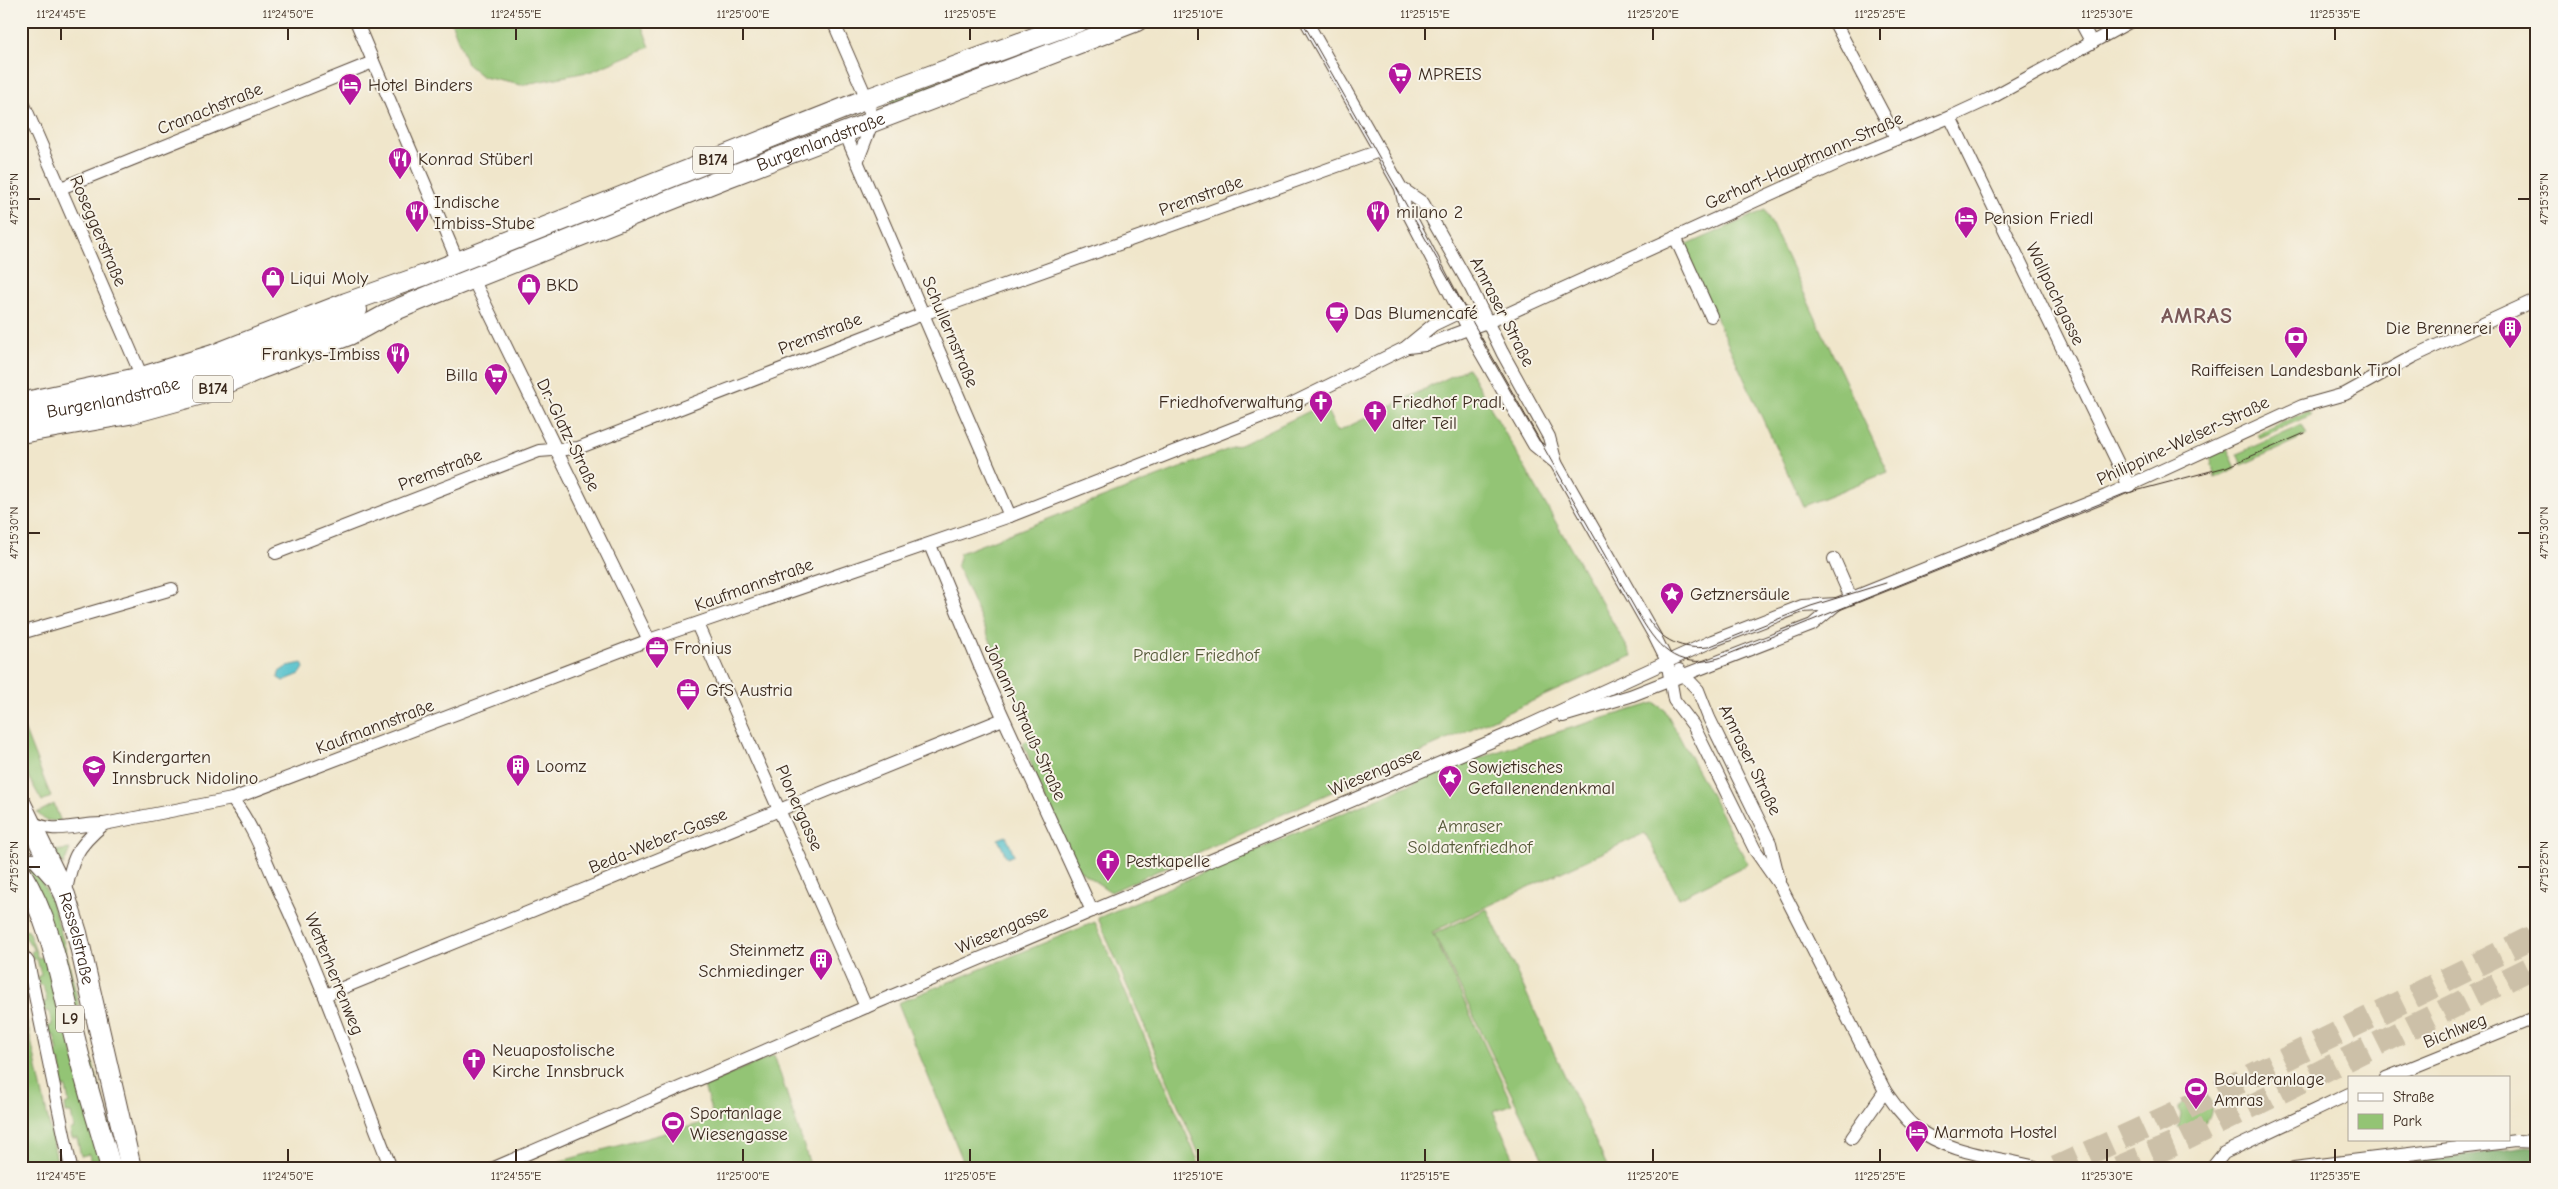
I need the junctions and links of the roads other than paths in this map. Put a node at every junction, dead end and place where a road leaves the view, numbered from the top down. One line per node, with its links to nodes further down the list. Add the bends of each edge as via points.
1 (356, 21): 10 (street)
2 (833, 21): 12 (street)
3 (1080, 21): 12 (main road, Burgenlandstraße / B174)
4 (1137, 21): 14 (main road, Burgenlandstraße / B174)
5 (1306, 21): 17 (street, Amraser Straße)
6 (1834, 21): 16 (street)
7 (2080, 21): 9 (street)
8 (2131, 21): 9 (street, Gerhart-Hauptmann-Straße)
9 (2092, 43): 13 (street, Gerhart-Hauptmann-Straße)
10 (373, 62): 19 (street, Cranachstraße); 23 (street)
11 (21, 98): 19 (street, Roseggerstraße)
12 (867, 99): 14 (street); 22 (main road, Burgenlandstraße / B174)
13 (1950, 117): 16 (street, Gerhart-Hauptmann-Straße); 41 (street, Wallpachgasse)
14 (872, 122): 15 (main road, Burgenlandstraße / B174); 18 (street)
15 (845, 133): 18 (street, Schullernstraße); 25 (main road, Burgenlandstraße / B174)
16 (1896, 138): 21 (street, Gerhart-Hauptmann-Straße)
17 (1379, 151): 20 (street, Amraser Straße); 29 (street, Premstraße)
18 (857, 162): 29 (street, Schullernstraße)
19 (61, 188): 35 (street, Roseggerstraße)
20 (1400, 188): 28 (street, Amraser Straße, via 1405,207); 31 (street, Amraser Straße, via 1423,203 1472,289)
21 (1675, 238): 30 (street); 31 (street, Gerhart-Hauptmann-Straße)
22 (494, 247): 23 (main road, Burgenlandstraße / B174); 25 (street)
23 (458, 262): 24 (main road, Burgenlandstraße / B174)
24 (425, 275): 33 (main road, B174); 35 (main road, B174, via 333,307 213,355)
25 (472, 279): 27 (main road, Burgenlandstraße / B174); 39 (street, Dr.-Glatz-Straße)
26 (2537, 299): 41 (street, Philippine-Welser-Straße, via 2412,357 2350,391 2302,406)
27 (393, 311): 33 (main road, B174); 38 (main road, B174, via 349,335 202,394 128,414)
28 (1460, 312): 31 (street); 32 (street, Amraser Straße); 34 (street, Kaufmannstraße, via 1433,326)
29 (923, 314): 39 (street, Premstraße, via 578,448); 42 (street, Schullernstraße)
30 (1711, 316)
31 (1486, 321): 32 (street, Gerhart-Hauptmann-Straße); 40 (street, Amraser Straße, via 1549,437)
32 (1468, 329): 34 (street, Kaufmannstraße, via 1425,345); 40 (street, Amraser Straße, via 1534,446)
33 (317, 331): 37 (main road, Burgenlandstraße / B174, via 210,373 154,390)
34 (1405, 348): 42 (street, Kaufmannstraße, via 1226,432)
35 (142, 377): 36 (main road, B174)
36 (21, 403)
37 (21, 417)
38 (21, 433)
39 (556, 450): 44 (street, Premstraße, via 539,451 473,475); 51 (street, Dr.-Glatz-Straße)
40 (1556, 463): 52 (street, Amraser Straße)
41 (2128, 486): 47 (street, Philippine-Welser-Straße)
42 (1010, 516): 43 (street, Kaufmannstraße)
43 (930, 544): 49 (street, Kaufmannstraße); 55 (street, Johann-Strauß-Straße)
44 (276, 553)
45 (1834, 559): 47 (street)
46 (172, 589): 50 (street)
47 (1851, 598): 48 (street, Philippine-Welser-Straße)
48 (1837, 604): 52 (street, Philippine-Welser-Straße, via 1802,606); 53 (street, Philippine-Welser-Straße, via 1812,625)
49 (697, 624): 51 (street, Kaufmannstraße); 58 (street, Plonergasse)
50 (21, 633)
51 (649, 640): 57 (street, Kaufmannstraße)
52 (1667, 661): 53 (street, Amraser Straße); 54 (street, Amraser Straße); 56 (street, Wiesengasse)
53 (1685, 674): 54 (street, Philippine-Welser-Straße); 63 (street, Amraser Straße, via 1698,690 1770,843)
54 (1670, 680): 56 (street, Wiesengasse, via 1630,696); 63 (street, Amraser Straße, via 1674,700 1693,725 1755,850)
55 (1003, 719): 58 (street, Beda-Weber-Gasse); 65 (street, Johann-Strauß-Straße)
56 (1525, 727): 65 (street, Wiesengasse)
57 (232, 799): 60 (street, Kaufmannstraße); 67 (street, Wetterherrenweg, via 250,827)
58 (781, 810): 67 (street, Beda-Weber-Gasse); 68 (street, Plonergasse)
59 (26, 812): 60 (street, Kaufmannstraße, via 49,830 86,823); 64 (main road, Resselstraße / L9)
60 (104, 824): 64 (street, via 76,852)
61 (21, 859): 64 (street, via 34,860)
62 (22, 877): 77 (main road, Resselstraße / L9, via 48,932)
63 (1781, 887): 71 (street, Amraser Straße)
64 (65, 895): 78 (main road, Resselstraße / L9, via 77,933)
65 (1092, 912): 68 (street, Wiesengasse)
66 (21, 953): 76 (street, via 28,962)
67 (325, 995): 79 (street, Wetterherrenweg)
68 (866, 1007): 80 (street, Wiesengasse)
69 (2537, 1017): 70 (street, Bichlweg)
70 (2391, 1076)
71 (1885, 1091): 73 (street); 75 (street, Amraser Straße, via 1915,1127 1936,1139)
72 (2348, 1094): 81 (street, via 2224,1153)
73 (1852, 1138)
74 (2537, 1142): 82 (street, via 2506,1142)
75 (2035, 1167)
76 (71, 1168)
77 (111, 1168)
78 (131, 1168)
79 (391, 1168)
80 (494, 1168)
81 (2212, 1168)
82 (2294, 1168)

